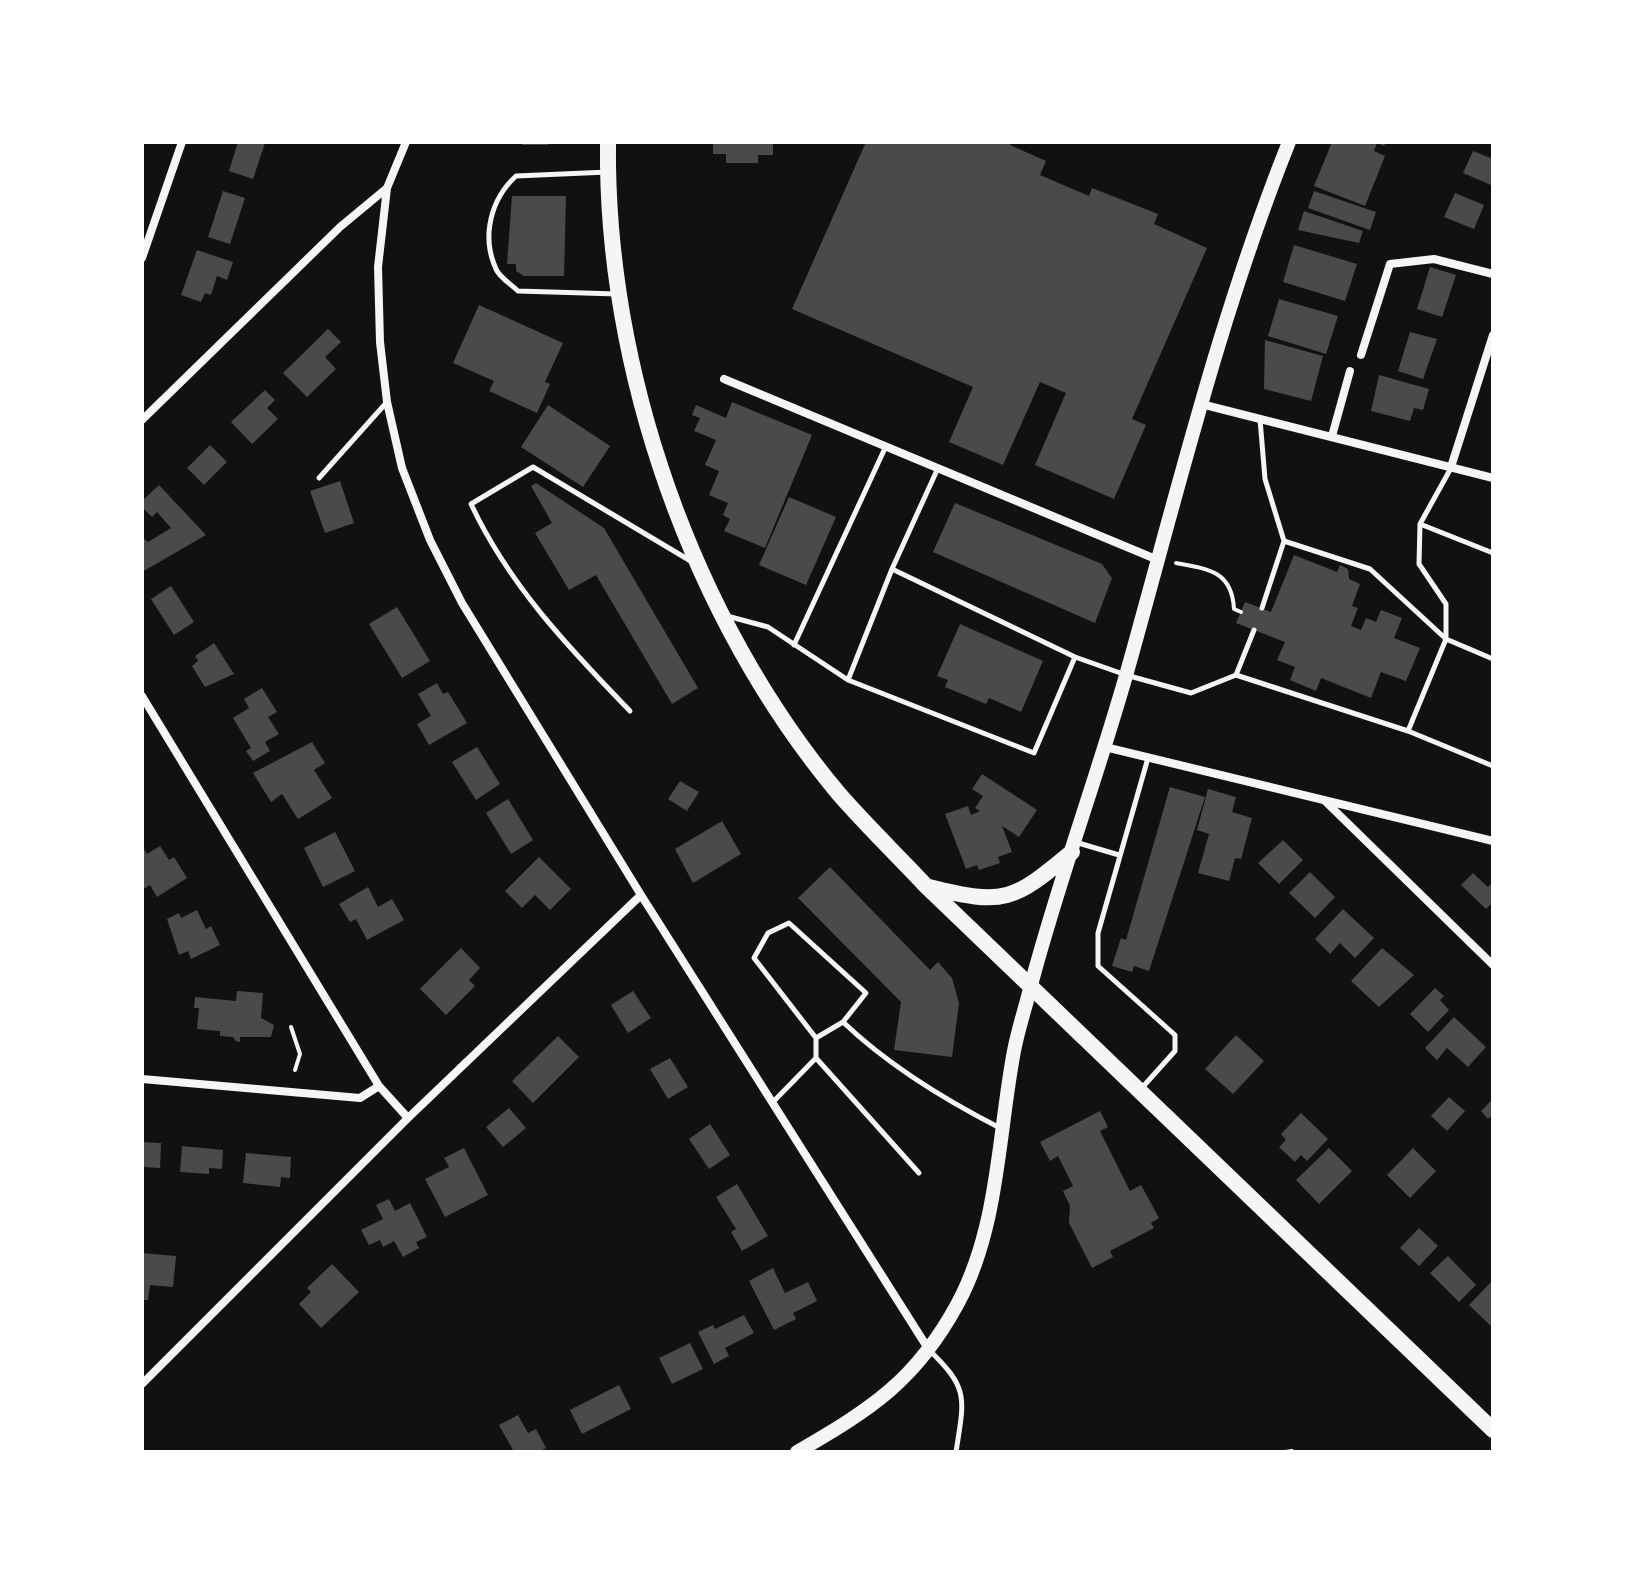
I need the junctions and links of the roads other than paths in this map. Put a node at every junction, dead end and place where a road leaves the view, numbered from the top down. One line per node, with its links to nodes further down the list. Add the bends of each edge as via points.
1 (182, 142): 7 (street)
2 (406, 142): 6 (street)
3 (608, 142): 5 (highway)
4 (1289, 142): 15 (main road, via 1250,241)
5 (609, 172): 9 (highway); 9 (lane, via 516,176 499,191 487,233 496,271 518,291)
6 (387, 188): 14 (street, via 378,267); 17 (street)
7 (142, 258)
8 (1493, 274): 11 (street, via 1434,259 1390,264)
9 (621, 294): 28 (highway, via 647,425 681,532)
10 (1493, 335): 20 (street)
11 (1361, 355)
12 (1350, 371): 18 (street)
13 (724, 379): 19 (street)
14 (387, 402): 22 (lane); 51 (street, via 402,468 462,603)
15 (1201, 404): 16 (street); 27 (main road)
16 (1259, 418): 18 (street); 25 (lane, via 1265,479)
17 (142, 420)
18 (1332, 436): 20 (street)
19 (886, 446): 21 (street); 34 (lane)
20 (1451, 467): 23 (street); 24 (lane)
21 (938, 468): 27 (street); 29 (lane)
22 (319, 478)
23 (1493, 478)
24 (1420, 524): 26 (lane); 33 (lane, via 1419,564 1446,604)
25 (1284, 541): 30 (lane); 33 (lane, via 1370,569)
26 (1493, 553)
27 (1158, 560): 37 (main road)
28 (698, 566): 31 (highway); 41 (lane, via 533,467 471,504 493,551 559,639)
29 (892, 569): 35 (lane); 39 (lane)
30 (1262, 608)
31 (722, 614): 34 (lane, via 768,627); 50 (highway, via 778,712 839,794)
32 (1254, 630): 38 (lane)
33 (1446, 639): 36 (lane); 42 (lane)
34 (794, 645): 39 (lane)
35 (1075, 657): 37 (lane); 39 (lane, via 1034,753)
36 (1493, 659)
37 (1126, 675): 38 (lane, via 1191,693); 43 (main road)
38 (1236, 675): 42 (lane)
39 (848, 680)
40 (142, 696): 58 (street)
41 (630, 711)
42 (1408, 731): 45 (lane)
43 (1105, 747): 44 (street); 48 (main road)
44 (1148, 757): 46 (street); 49 (lane)
45 (1493, 766)
46 (1324, 801): 47 (street); 52 (street)
47 (1493, 841)
48 (1073, 847): 49 (lane); 50 (highway, via 1027,889 1011,896 978,899); 53 (main road)
49 (1119, 855): 59 (lane, via 1098,933 1098,966 1175,1035 1175,1051)
50 (927, 887): 53 (highway)
51 (641, 895): 60 (street); 61 (street)
52 (1493, 965)
53 (1031, 986): 59 (highway); 62 (main road, via 1014,1050)
54 (843, 1022): 55 (lane); 55 (lane, via 866,993 789,923 768,933 754,958); 62 (lane, via 872,1050)
55 (816, 1038): 56 (lane)
56 (816, 1058): 60 (lane); 63 (lane)
57 (142, 1079): 58 (street, via 360,1098)
58 (379, 1086): 61 (street)
59 (1139, 1090): 66 (highway)
60 (772, 1103): 64 (street)
61 (408, 1118): 65 (street)
62 (1003, 1129): 64 (main road, via 994,1190 974,1264)
63 (919, 1173)
64 (929, 1350): 67 (main road, via 886,1396); 68 (lane, via 956,1375 961,1392)
65 (142, 1384)
66 (1493, 1430)
67 (797, 1452)
68 (956, 1452)

